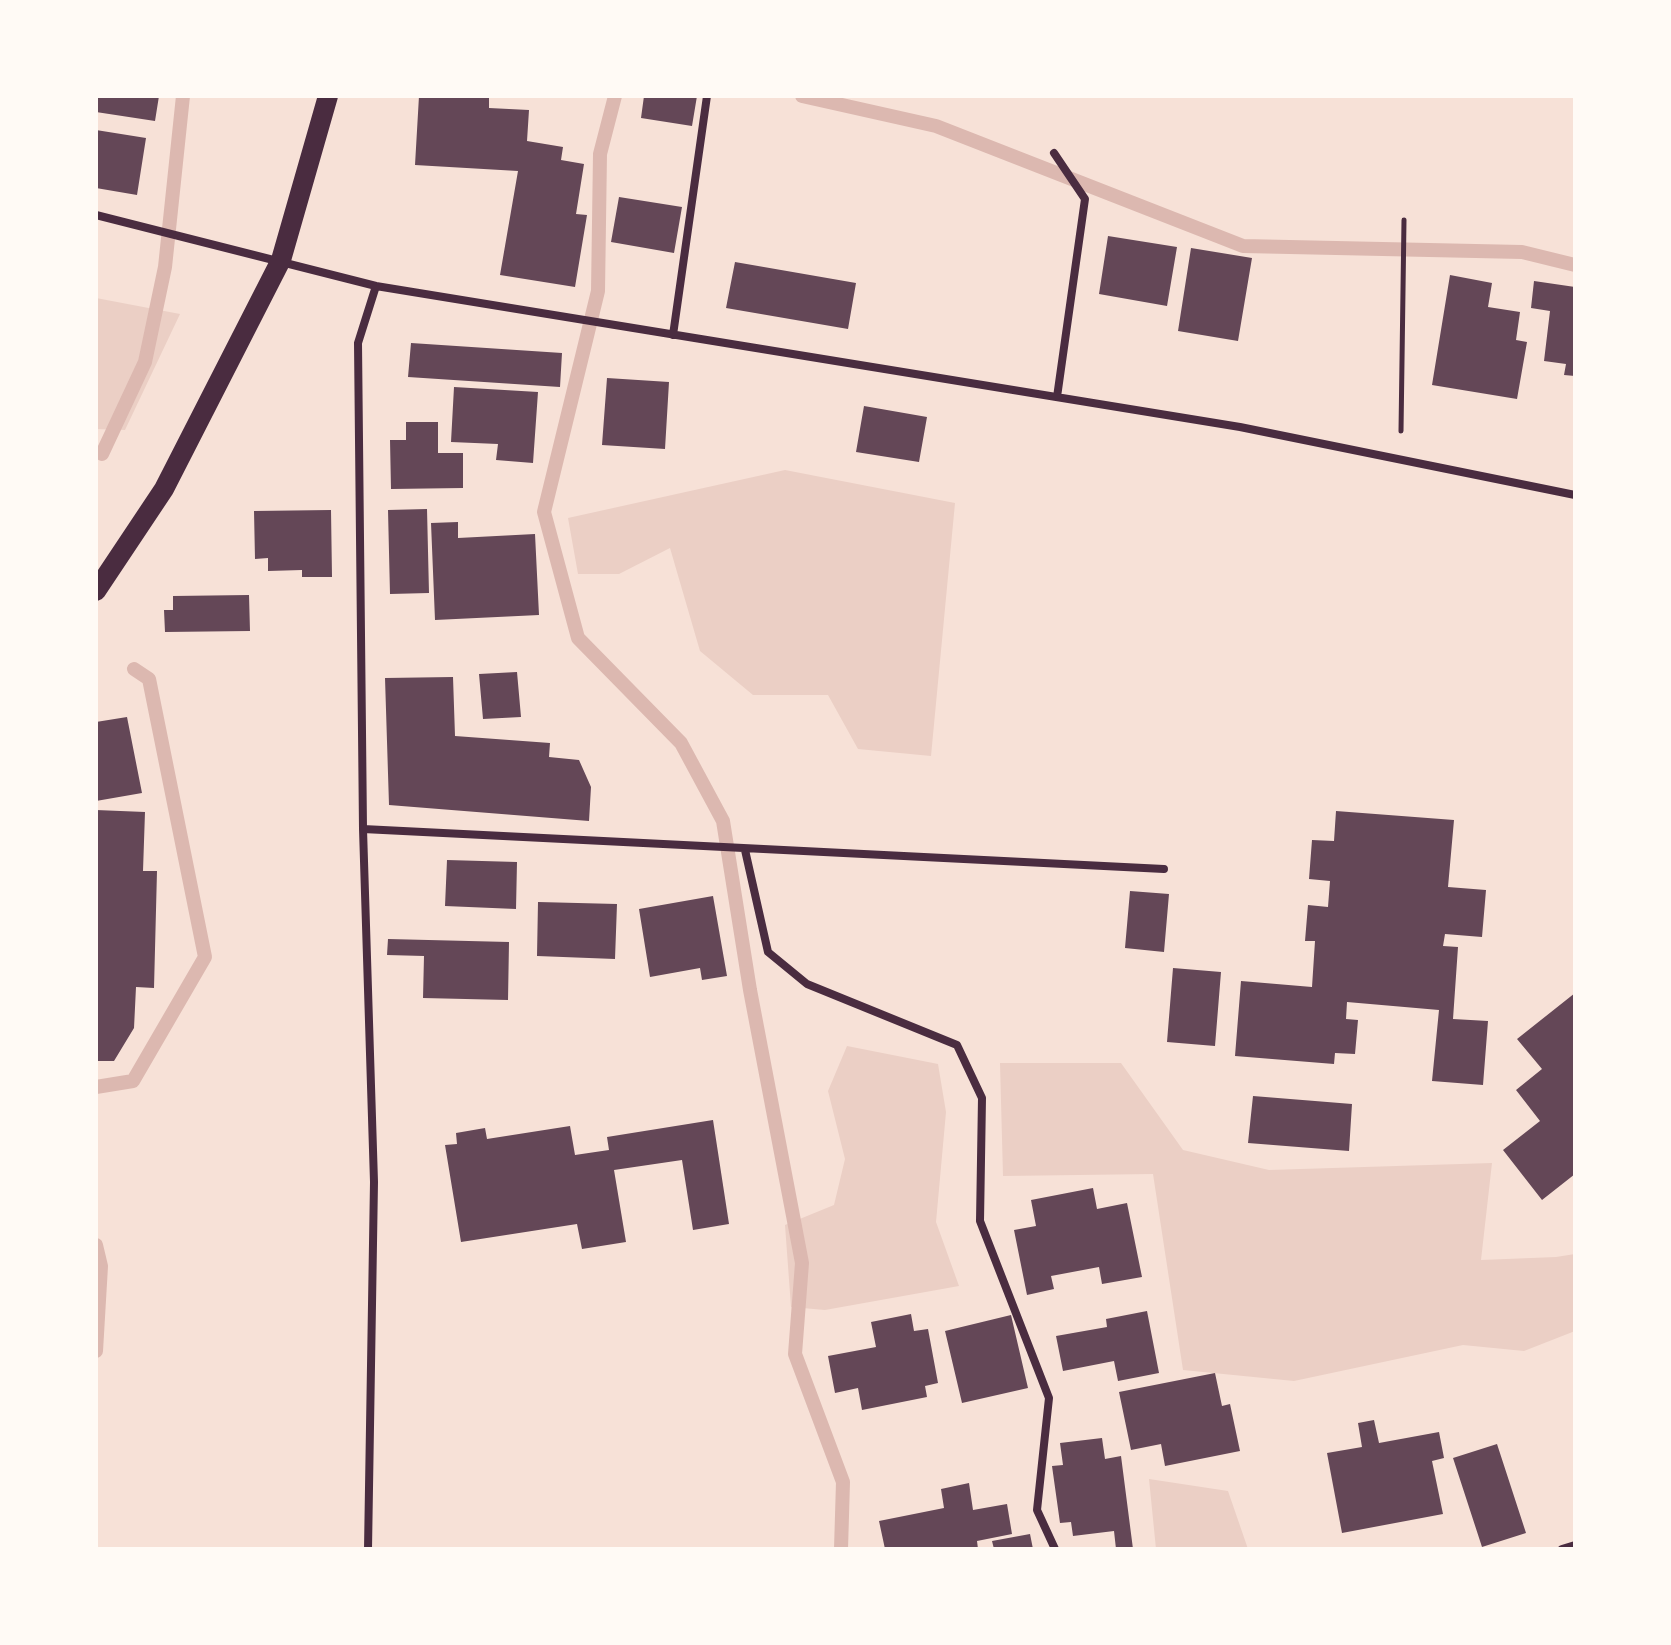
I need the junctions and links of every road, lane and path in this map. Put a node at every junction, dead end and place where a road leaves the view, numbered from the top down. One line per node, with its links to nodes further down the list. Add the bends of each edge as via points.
1 (328, 96): 6 (main road)
2 (707, 96): 8 (street)
3 (1054, 153): 9 (street, via 1085,199)
4 (96, 215): 6 (street)
5 (1404, 220): 10 (path)
6 (281, 260): 7 (street); 12 (main road, via 164,489)
7 (376, 286): 8 (street); 13 (street, via 358,343)
8 (673, 335): 9 (street)
9 (1057, 397): 10 (street)
10 (1401, 459): 11 (street)
11 (1575, 495)
12 (96, 591)
13 (363, 829): 14 (street); 17 (street, via 374,1182)
14 (745, 850): 15 (street); 18 (street, via 768,952 807,984 957,1045 982,1098 980,1221 1049,1398 1037,1510)
15 (1164, 869)
16 (1575, 1545): 19 (street)
17 (368, 1549)
18 (1055, 1549)
19 (1562, 1549)

